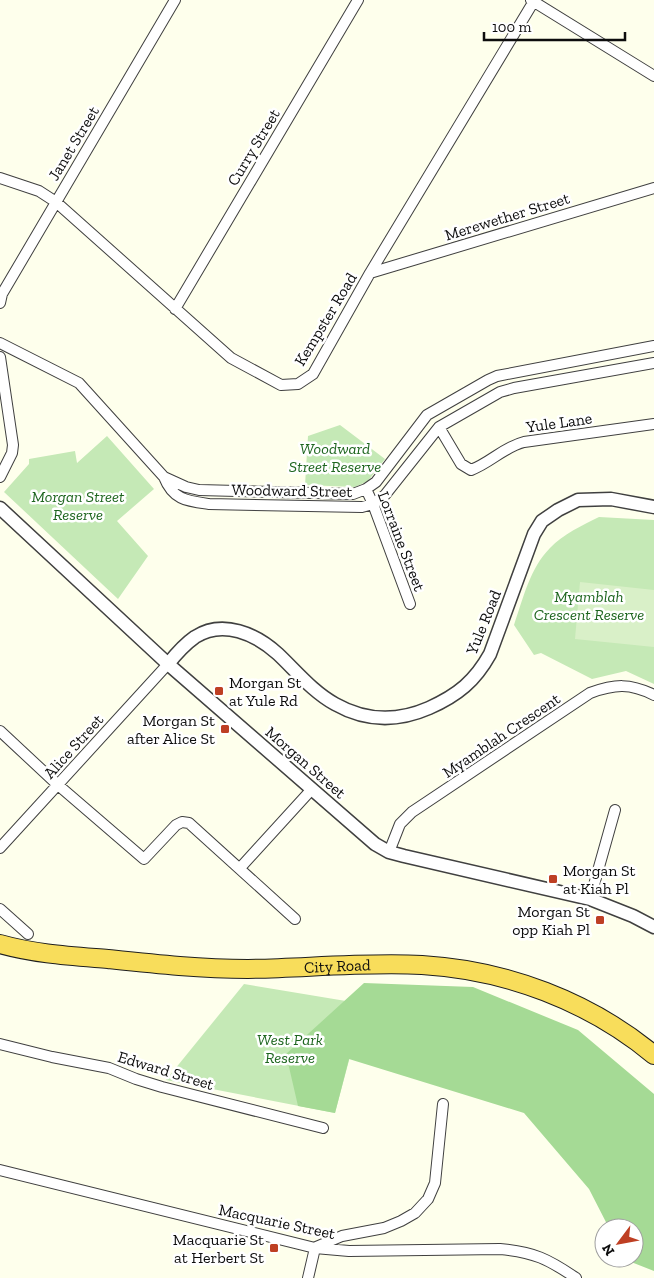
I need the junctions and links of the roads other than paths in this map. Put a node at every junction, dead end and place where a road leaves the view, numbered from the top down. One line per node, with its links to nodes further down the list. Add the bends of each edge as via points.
1 (175, 0): 7 (street, Janet Street)
2 (358, 0): 10 (street, Curry Street)
3 (532, 1): 4 (street); 8 (street, Kempster Road)
4 (654, 76)
5 (0, 178): 7 (street, Kempster Road, via 38,191)
6 (654, 188): 8 (street, Merewether Street)
7 (56, 202): 9 (street, Janet Street, via 2,294); 10 (street, Kempster Road)
8 (370, 274): 10 (street, Kempster Road, via 313,374 298,384 281,385 231,358)
9 (0, 303)
10 (175, 309)
11 (0, 343): 17 (street, Woodward Street, via 79,383)
12 (654, 346): 19 (street, Woodward Street, via 488,380 427,415 376,482)
13 (0, 356): 18 (street, via 13,444)
14 (654, 363): 16 (street, Woodward Street, via 500,392)
15 (654, 424): 16 (street, Yule Lane, via 514,444 471,470 461,464)
16 (439, 427): 20 (street, Woodward Street, via 385,495)
17 (164, 477): 19 (street, Woodward Street, via 199,490 353,494); 20 (street, Woodward Street, via 169,490 188,501 209,504 362,507)
18 (0, 478)
19 (366, 489): 20 (street, Lorraine Street)
20 (373, 504): 23 (street, Lorraine Street)
21 (654, 507): 24 (street, Yule Road, via 611,499 578,500 542,521 534,534 490,654 480,671 458,692 420,712 388,718 350,712 319,694 276,652 238,630 220,629 203,633 188,642)
22 (0, 508): 24 (street, Morgan Street)
23 (410, 604)
24 (168, 664): 27 (street, Alice Street); 28 (street, Morgan Street)
25 (654, 695): 31 (street, Myamblah Crescent, via 620,685 590,693 412,812 400,824)
26 (0, 732): 27 (street)
27 (58, 785): 30 (street, Alice Street); 32 (street, via 144,859 182,822 188,823)
28 (312, 788): 31 (street, Morgan Street, via 374,844); 32 (street)
29 (616, 810): 33 (street)
30 (0, 848)
31 (389, 852): 33 (street, Morgan Street)
32 (240, 868): 35 (street)
33 (590, 899): 36 (street, Morgan Street)
34 (0, 909): 37 (street)
35 (295, 919)
36 (654, 927)
37 (28, 934)
38 (0, 944): 40 (highway, City Road, via 58,954 208,968 392,965 450,968 518,982 552,994 614,1026)
39 (0, 1044): 42 (street, Edward Street, via 109,1068 162,1087)
40 (654, 1055)
41 (443, 1104): 44 (street, via 435,1183 428,1199 401,1221 384,1228 342,1236)
42 (323, 1128)
43 (0, 1170): 44 (street, Macquarie Street)
44 (315, 1248): 45 (street); 46 (street, Macquarie Street, via 349,1251 521,1251 541,1256)
45 (308, 1278)
46 (576, 1278)

